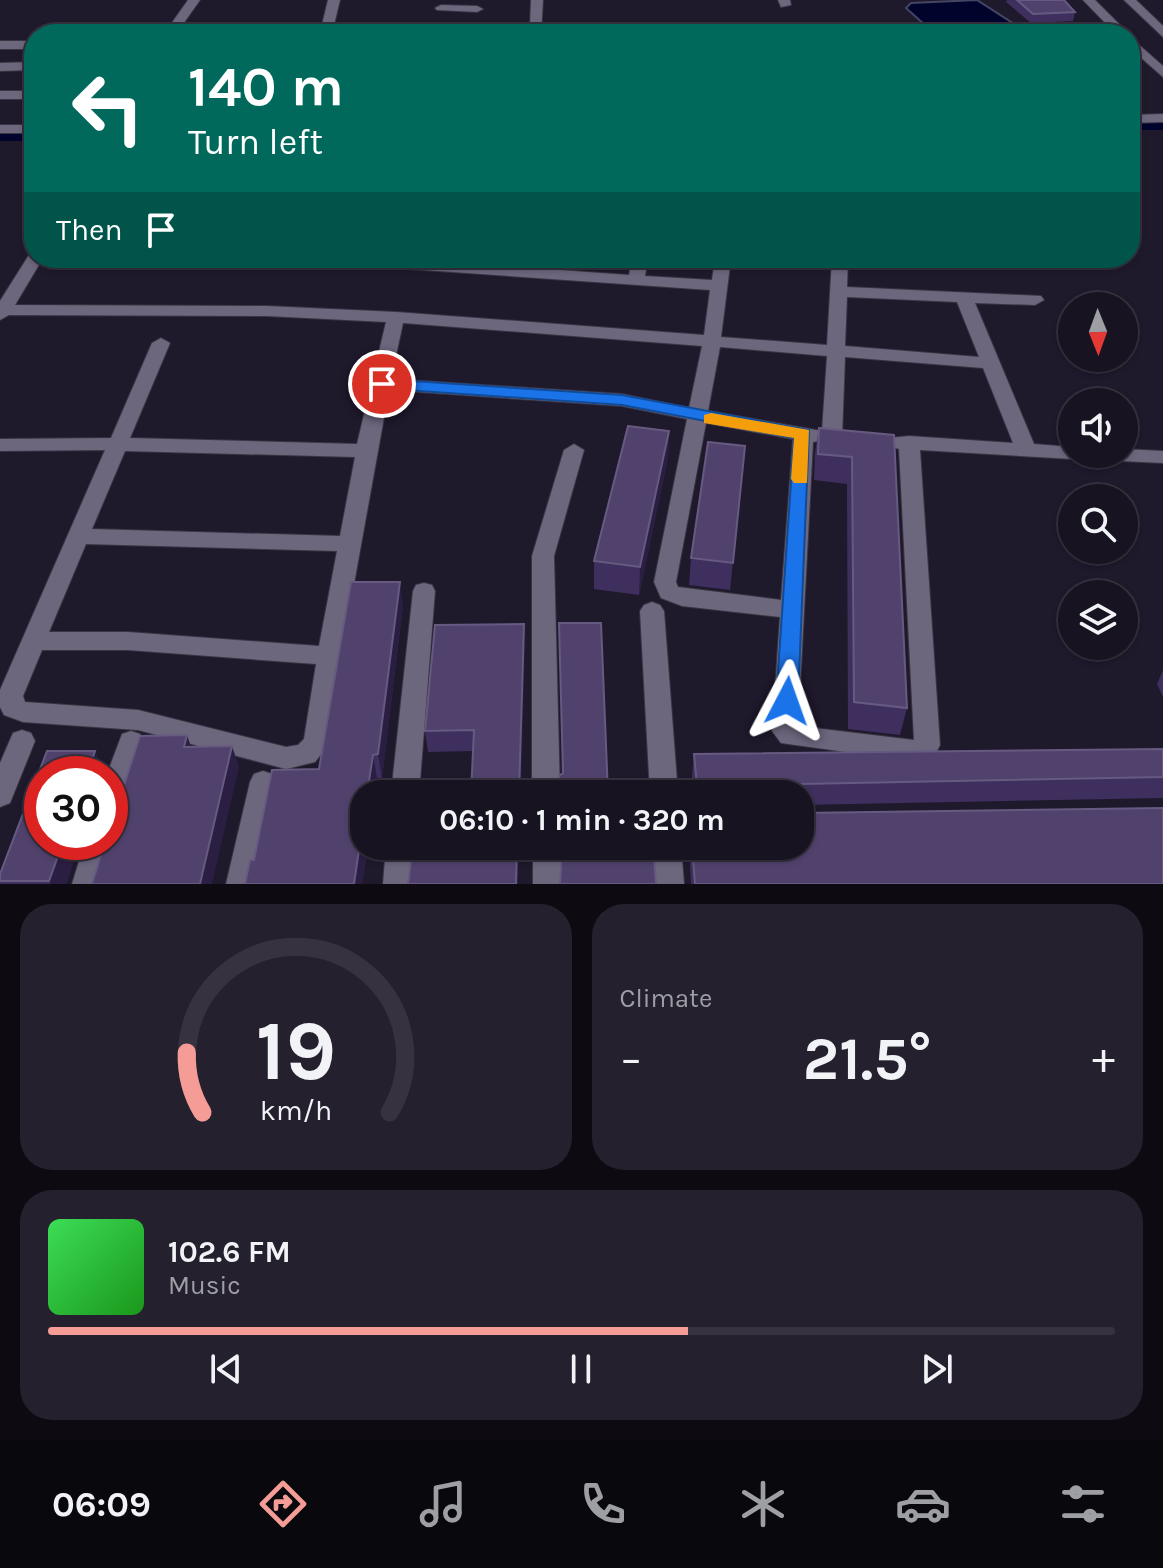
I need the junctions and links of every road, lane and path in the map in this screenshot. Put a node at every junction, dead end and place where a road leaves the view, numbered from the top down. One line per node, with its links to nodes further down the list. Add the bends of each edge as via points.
1 (194, 0): 8 (street)
2 (334, 0): 9 (street)
3 (537, 0): 11 (street)
4 (1089, 0): 12 (street)
5 (1130, 0): 13 (street)
6 (442, 4): 7 (street); 10 (street)
7 (477, 9)
8 (177, 24)
9 (328, 24)
10 (438, 24)
11 (535, 24)
12 (1113, 24)
13 (1163, 33)
14 (0, 45): 15 (street)
15 (24, 45)
16 (1140, 51): 19 (street)
17 (24, 66): 18 (street)
18 (0, 67)
19 (1163, 73)
20 (0, 95): 21 (street)
21 (24, 95)
22 (1163, 118): 23 (street)
23 (1140, 119)
24 (0, 129): 25 (street)
25 (24, 129)
26 (29, 268): 32 (street)
27 (571, 268): 33 (street)
28 (638, 268): 33 (street)
29 (722, 268): 34 (street)
30 (840, 268): 35 (street)
31 (0, 279): 32 (street)
32 (22, 279): 38 (street)
33 (636, 280): 34 (street)
34 (719, 286): 40 (street)
35 (839, 292): 36 (street); 42 (street)
36 (964, 298): 37 (street); 43 (street)
37 (1035, 300)
38 (2, 312): 39 (street, via 267,311)
39 (396, 317): 40 (street); 44 (street)
40 (712, 340): 42 (street); 45 (street)
41 (161, 343): 49 (street)
42 (837, 350): 43 (street); 46 (street, via 840,438)
43 (991, 363): 52 (street)
44 (382, 384): 45 (street, via 622,400); 53 (street)
45 (698, 416): 46 (street); 60 (street, via 665,582 669,592 682,598)
46 (803, 434): 60 (street)
47 (879, 440): 48 (street)
48 (909, 442): 52 (street); 60 (street, via 924,749 787,735)
49 (118, 444): 50 (street); 53 (street); 57 (street)
50 (0, 445)
51 (574, 450): 68 (street, via 543,556)
52 (1026, 450): 54 (street)
53 (366, 451): 58 (street)
54 (1058, 452)
55 (1138, 456): 56 (street)
56 (1163, 457)
57 (79, 536): 58 (street); 62 (street)
58 (350, 544): 63 (street)
59 (424, 591): 67 (street)
60 (794, 610)
61 (652, 611): 69 (street)
62 (35, 641): 63 (street, via 128,641); 63 (street, via 10,696 13,708 138,720 286,758 306,754 316,744)
63 (329, 656)
64 (22, 741): 71 (street)
65 (131, 742): 66 (street)
66 (127, 756)
67 (406, 780)
68 (546, 780)
69 (663, 780)
70 (263, 782): 77 (street)
71 (0, 795)
72 (93, 860): 76 (street)
73 (399, 860): 78 (street)
74 (547, 860): 79 (street)
75 (668, 860): 80 (street)
76 (86, 884)
77 (240, 884)
78 (397, 884)
79 (547, 884)
80 (670, 884)

